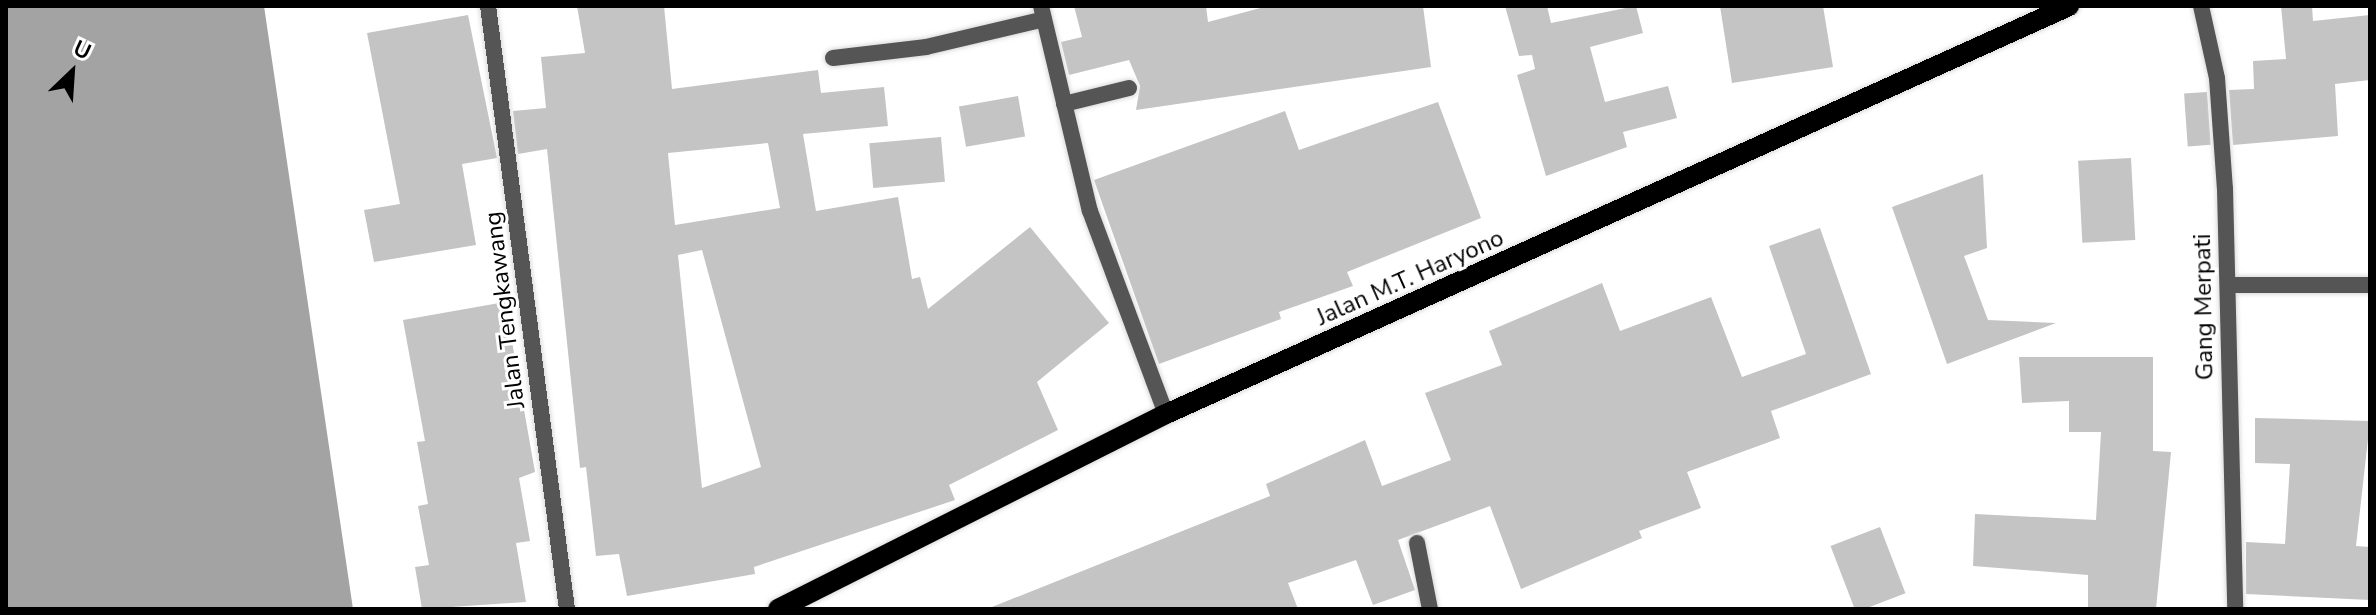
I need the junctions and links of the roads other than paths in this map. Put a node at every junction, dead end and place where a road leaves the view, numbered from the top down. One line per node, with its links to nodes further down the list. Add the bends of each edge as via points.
1 (488, 6): 12 (street, Jalan Tengkawang)
2 (2069, 6): 10 (main road, Jalan M.T. Haryono)
3 (2201, 6): 8 (street, Gang Merpati, via 2217,78)
4 (1043, 13): 5 (street, via 926,47); 7 (street)
5 (833, 58)
6 (1129, 88): 7 (street)
7 (1064, 104): 10 (street, via 1090,211)
8 (2228, 285): 9 (street); 15 (street, Gang Merpati)
9 (2370, 285)
10 (1166, 414): 13 (main road, Jalan M.T. Haryono)
11 (1417, 543): 14 (street)
12 (567, 609)
13 (778, 609)
14 (1430, 609)
15 (2235, 609)

